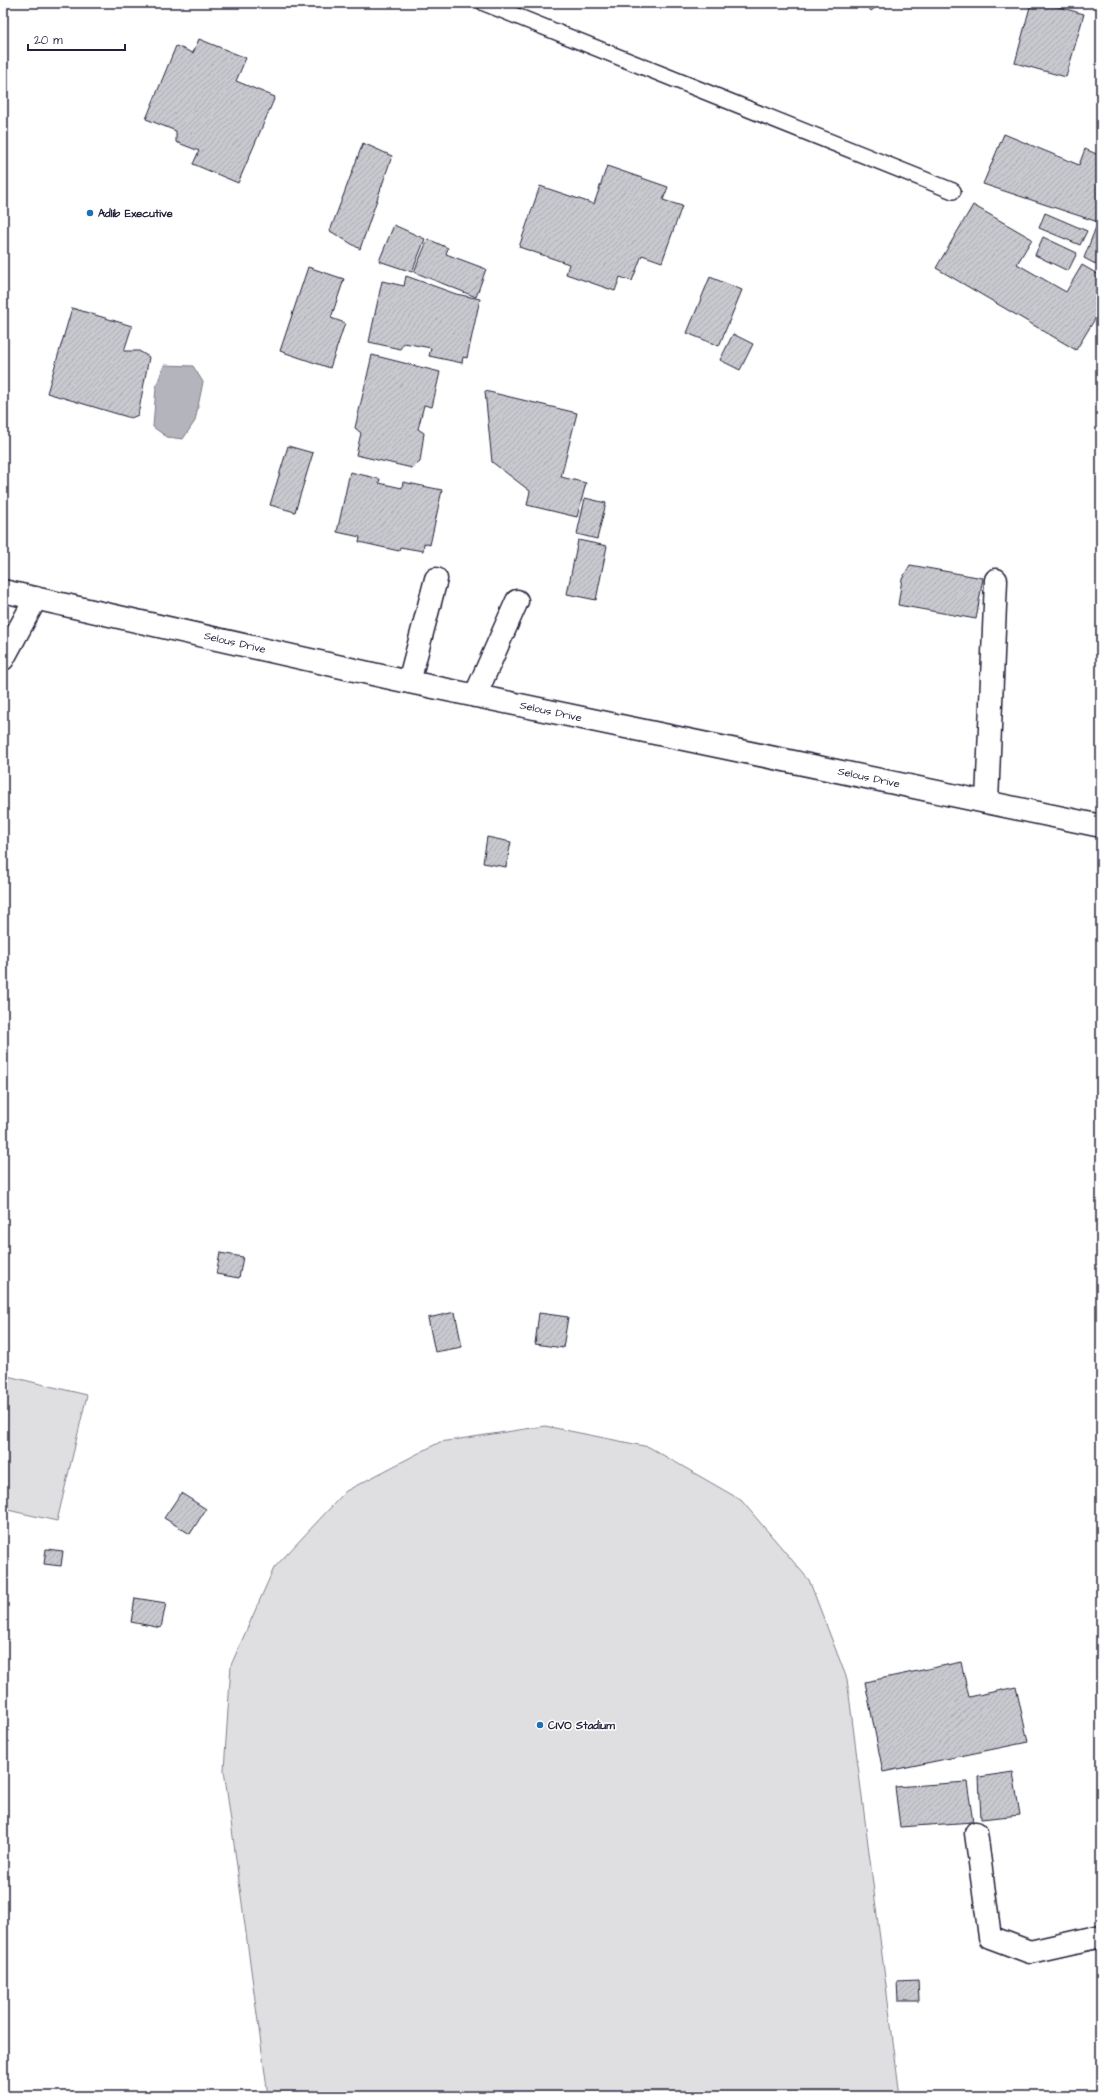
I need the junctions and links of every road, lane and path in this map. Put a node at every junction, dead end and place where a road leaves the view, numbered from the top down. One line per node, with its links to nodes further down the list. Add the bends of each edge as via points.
1 (484, 3): 2 (lane)
2 (953, 191)
3 (436, 579): 9 (street)
4 (996, 580): 11 (street)
5 (3, 591): 6 (street, Selous Drive)
6 (36, 598): 8 (street); 9 (street, Selous Drive)
7 (517, 601): 10 (street)
8 (3, 659)
9 (409, 682): 10 (street, Selous Drive)
10 (475, 696): 11 (street, Selous Drive)
11 (987, 802): 12 (street, Selous Drive)
12 (1101, 826)
13 (976, 1834): 14 (street, via 990,1937 1030,1952)
14 (1101, 1936)

